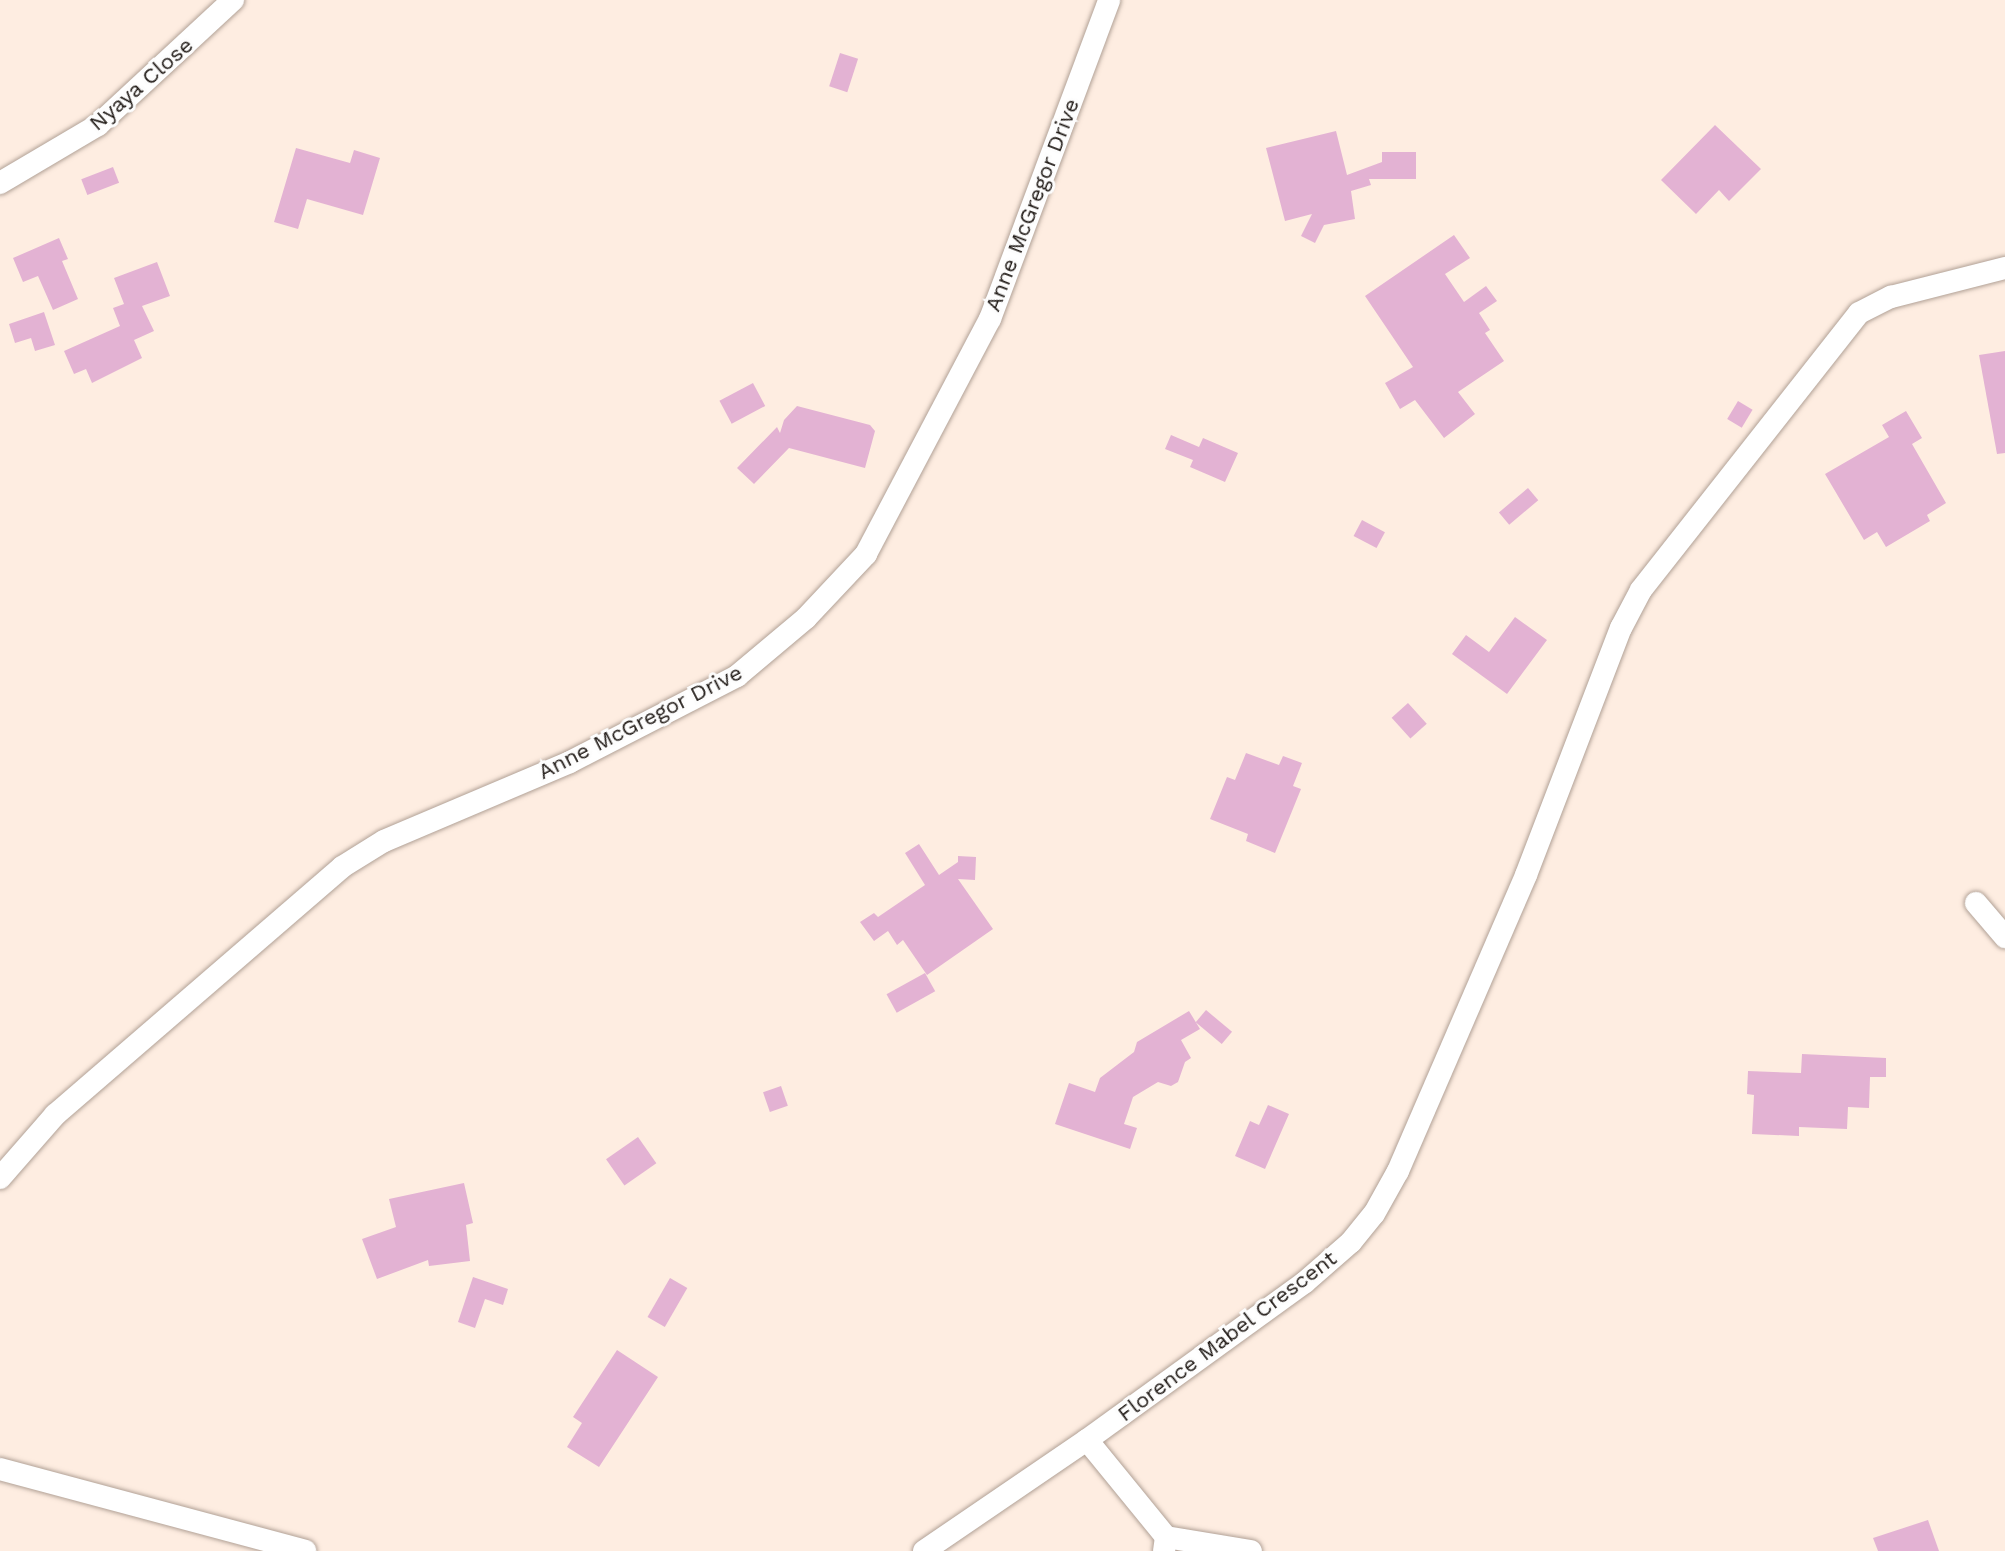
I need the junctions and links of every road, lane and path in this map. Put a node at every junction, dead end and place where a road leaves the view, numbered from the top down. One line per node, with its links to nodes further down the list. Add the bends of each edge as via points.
1 (233, 0): 3 (street, Nyaya Close, via 98,125)
2 (1109, 0): 7 (street, Anne McGregor Drive, via 990,319 866,554 806,618 737,676 570,762 384,841 342,867 55,1115)
3 (0, 183)
4 (2005, 268): 8 (street, Florence Mabel Crescent, via 1891,297 1859,313 1661,562 1621,628 1526,875 1398,1171 1374,1214 1304,1283)
5 (1976, 903): 6 (street)
6 (2005, 937)
7 (0, 1178)
8 (1087, 1440): 10 (street); 12 (street, Florence Mabel Crescent)
9 (0, 1469): 11 (street)
10 (1165, 1544): 13 (street)
11 (305, 1551)
12 (924, 1551)
13 (1251, 1551)

